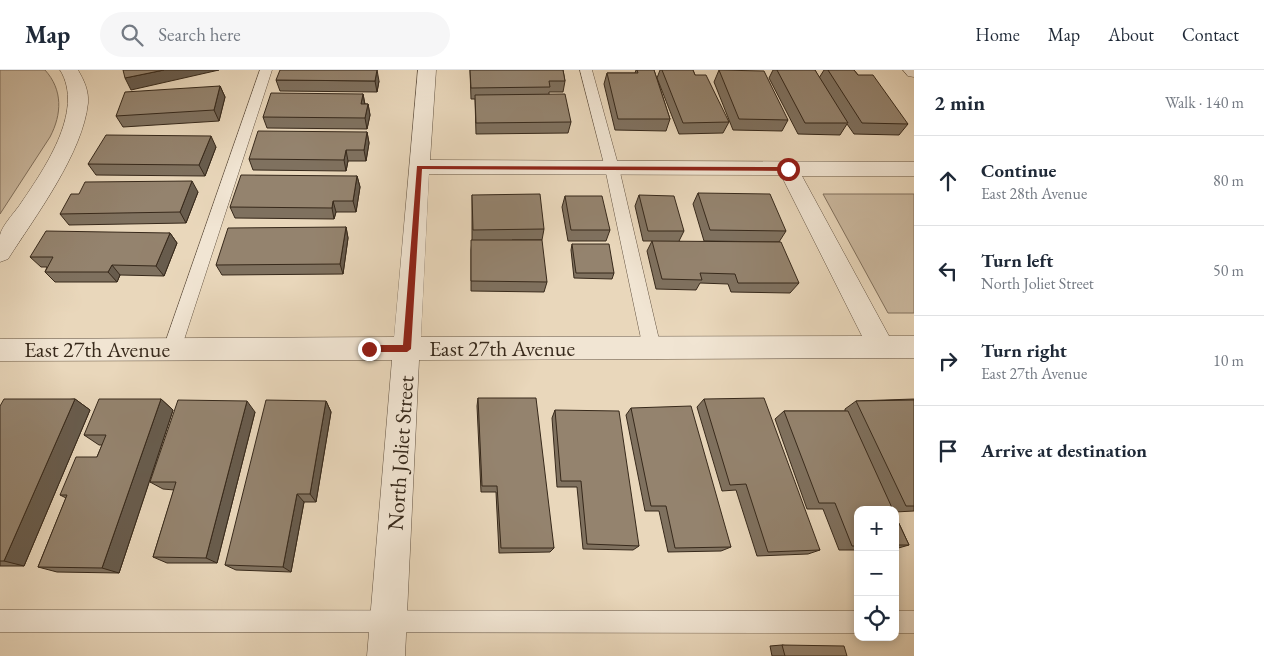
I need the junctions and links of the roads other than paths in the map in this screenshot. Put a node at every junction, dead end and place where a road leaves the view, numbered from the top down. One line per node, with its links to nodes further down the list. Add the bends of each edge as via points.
1 (69, 70): 9 (street, via 77,82 78,103 72,128 58,159)
2 (266, 70): 13 (lane)
3 (427, 70): 5 (street, North Joliet Street)
4 (586, 70): 6 (lane)
5 (419, 167): 6 (street); 14 (street, North Joliet Street)
6 (612, 168): 7 (street); 10 (lane)
7 (788, 169): 8 (street); 11 (street)
8 (914, 170)
9 (0, 253)
10 (652, 348): 11 (street, East 27th Avenue); 14 (street, East 27th Avenue)
11 (882, 348): 12 (street, East 27th Avenue)
12 (914, 348)
13 (172, 349): 14 (street, East 27th Avenue); 15 (street, East 27th Avenue)
14 (407, 349): 17 (street, North Joliet Street)
15 (0, 350)
16 (0, 621): 17 (lane)
17 (389, 621): 18 (lane); 21 (street, North Joliet Street)
18 (854, 622)
19 (899, 622): 20 (lane)
20 (914, 622)
21 (386, 656)

